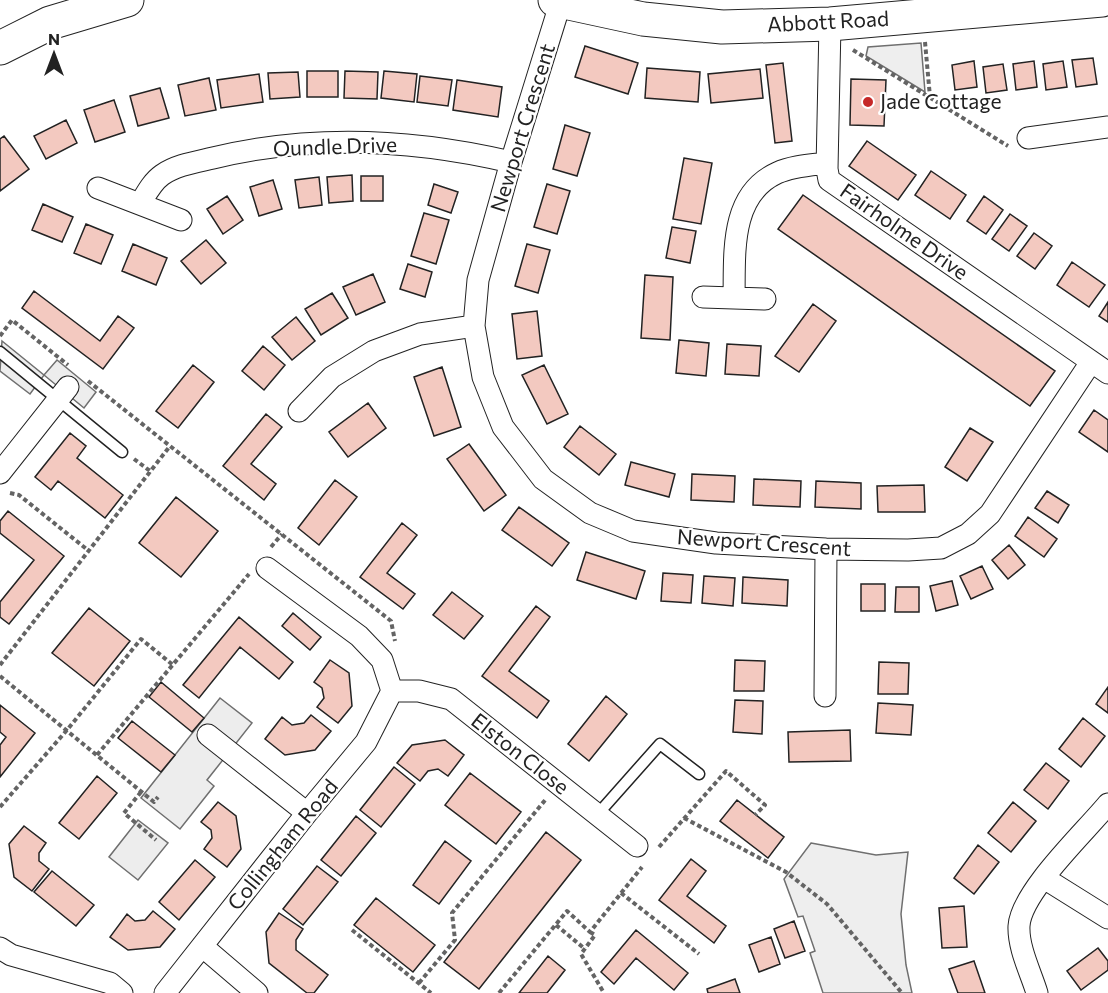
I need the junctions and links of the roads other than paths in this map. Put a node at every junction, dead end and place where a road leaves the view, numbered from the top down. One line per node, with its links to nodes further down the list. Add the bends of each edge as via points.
1 (127, 0): 5 (main road, via 50,23)
2 (1102, 0): 4 (main road, Abbott Road)
3 (558, 1): 4 (main road, Abbott Road, via 643,19); 8 (street, Newport Crescent)
4 (838, 35): 9 (street, Fairholme Drive)
5 (0, 48)
6 (1108, 128): 7 (street)
7 (1028, 138)
8 (512, 162): 11 (street, Oundle Drive, via 422,145 365,141 297,143 178,167 161,175); 16 (street, Newport Crescent, via 478,280)
9 (827, 163): 14 (street, via 777,173 760,183 747,201 738,222); 18 (street, Fairholme Drive, via 829,180)
10 (98, 188): 11 (street)
11 (140, 204): 12 (street)
12 (181, 220)
13 (704, 297): 14 (street)
14 (734, 298): 15 (street)
15 (765, 299)
16 (474, 326): 20 (street, via 420,334 374,351 332,377); 23 (street, Newport Crescent, via 483,377 503,427 543,480 590,513 633,531 716,543)
17 (0, 352): 19 (lane)
18 (1100, 367): 23 (street, Newport Crescent, via 990,514 968,534 941,548)
19 (71, 384): 21 (lane); 22 (street)
20 (300, 411)
21 (122, 452)
22 (3, 483)
23 (826, 549): 26 (street)
24 (262, 564): 25 (street, via 359,636 382,660)
25 (392, 691): 30 (street, Collingham Road, via 366,742); 31 (street, Elston Close, via 419,691 452,699)
26 (825, 696)
27 (208, 735): 30 (street)
28 (699, 774): 31 (lane, via 660,744)
29 (1108, 804): 33 (street)
30 (307, 813): 35 (street, Collingham Road)
31 (597, 815): 32 (street, Elston Close)
32 (643, 852)
33 (1044, 878): 34 (street); 40 (street, via 1023,910 1019,927)
34 (1108, 918)
35 (202, 946): 38 (street, Collingham Road); 39 (street)
36 (0, 948): 37 (street, via 10,955 110,983)
37 (122, 993)
38 (165, 993)
39 (257, 993)
40 (1037, 993)

